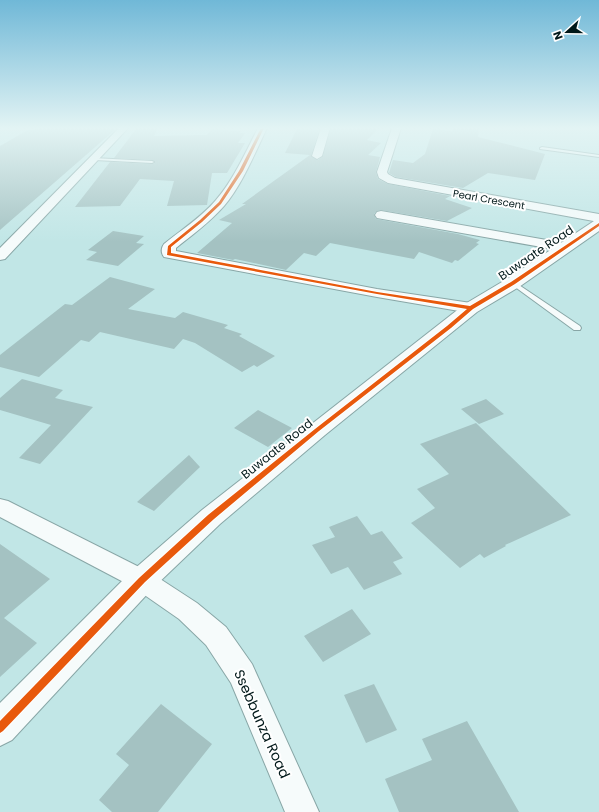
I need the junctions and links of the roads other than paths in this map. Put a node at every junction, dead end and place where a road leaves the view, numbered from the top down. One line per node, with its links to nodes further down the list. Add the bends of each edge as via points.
1 (88, 166): 8 (street)
2 (242, 166): 10 (street, via 225,197 169,247 169,254)
3 (384, 166): 5 (street, Pearl Crescent, via 382,172 386,179)
4 (381, 215): 7 (street)
5 (599, 218)
6 (599, 224): 7 (street, Buwaate Road)
7 (564, 247): 9 (street, Buwaate Road)
8 (0, 256)
9 (513, 283): 10 (street, Buwaate Road); 11 (lane)
10 (471, 308): 13 (street, Buwaate Road, via 211,517)
11 (577, 328)
12 (0, 507): 13 (street, Ssebbunza Road)
13 (142, 580): 14 (street, Buwaate Road); 15 (street, Ssebbunza Road, via 188,611 216,636 242,674)
14 (0, 728)
15 (302, 812)

